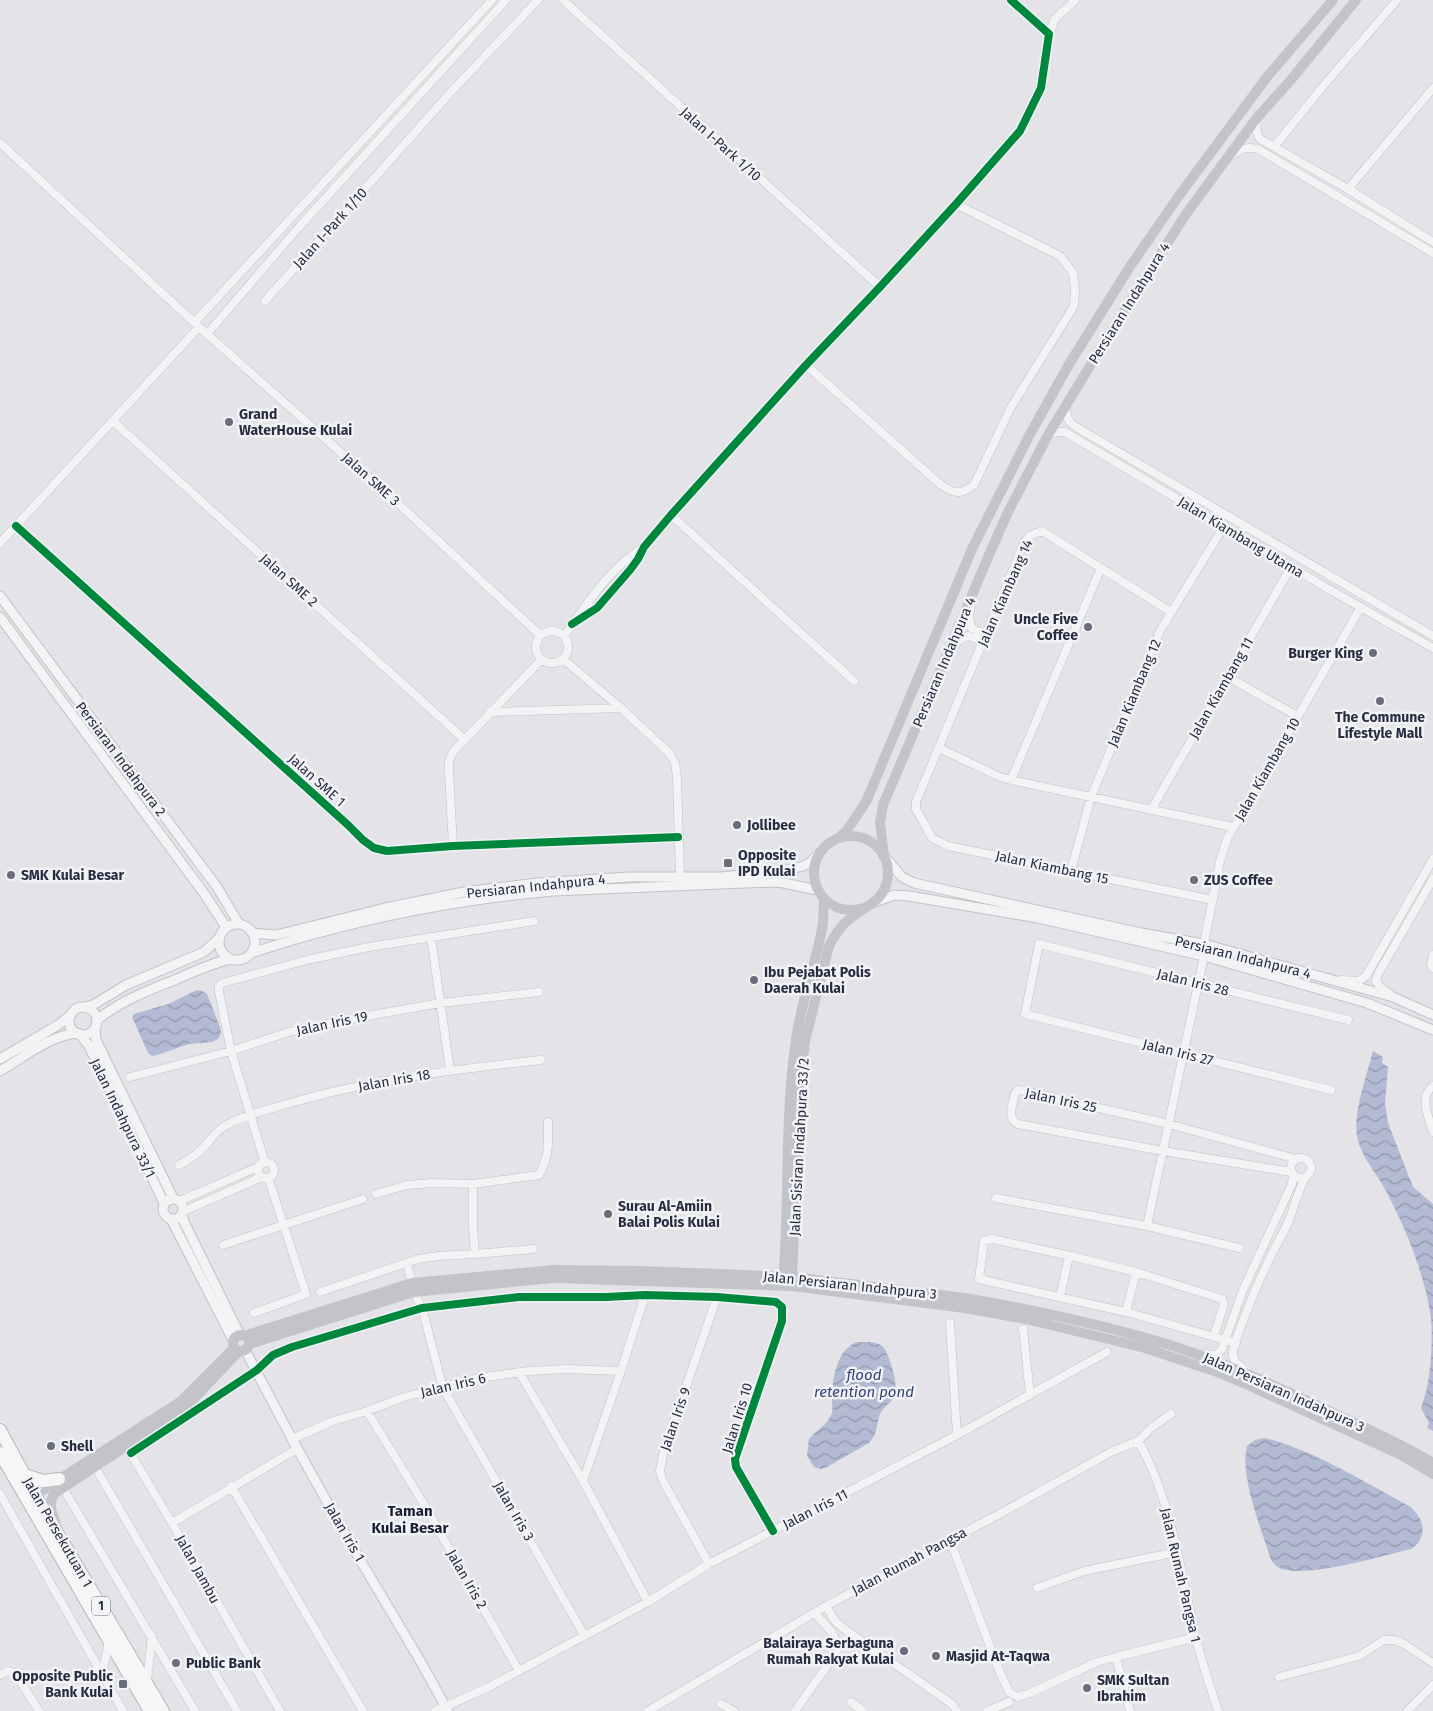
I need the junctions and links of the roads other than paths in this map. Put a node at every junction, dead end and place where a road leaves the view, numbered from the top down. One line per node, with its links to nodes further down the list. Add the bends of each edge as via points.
1 (492, 0): 22 (street)
2 (506, 0): 23 (street, via 305,220)
3 (538, 0): 21 (street, Jalan I-Park 1/10)
4 (562, 0): 20 (street, Jalan I-Park 1/10)
5 (1012, 0): 10 (street)
6 (1075, 0): 10 (street, via 1055,19)
7 (1333, 0): 62 (main road, via 1267,77 1178,196 1068,366 1028,436 972,549 866,802)
8 (1356, 0): 12 (main road, Persiaran Indahpura 4)
9 (1397, 0): 14 (street)
10 (1050, 34): 17 (street, via 1041,88 1020,131)
11 (1433, 88): 16 (street)
12 (1256, 119): 14 (street, via 1256,133); 15 (main road, Persiaran Indahpura 4)
13 (0, 143): 22 (street, Jalan SME 3)
14 (1274, 147): 16 (street)
15 (1227, 160): 19 (street, via 1242,148 1258,149); 25 (main road, Persiaran Indahpura 4, via 1186,214)
16 (1348, 189): 18 (street)
17 (956, 204): 20 (street); 24 (street, via 1060,256 1073,273 1075,289 1074,306 1011,407 974,486 964,492 952,492 942,485)
18 (1433, 242)
19 (1433, 252)
20 (880, 287): 24 (street)
21 (265, 301)
22 (197, 325): 23 (street, Jalan SME 3); 26 (street)
23 (207, 334): 41 (street, Jalan SME 3, via 389,495)
24 (806, 366): 28 (street)
25 (1067, 404): 27 (main road, Persiaran Indahpura 4); 43 (street, Jalan Kiambang Utama, via 1068,422)
26 (113, 421): 29 (street); 54 (street, Jalan SME 2)
27 (1048, 436): 30 (street, Jalan Kiambang Utama, via 1066,432); 35 (main road, Persiaran Indahpura 4, via 1007,514)
28 (671, 515): 32 (street); 50 (street)
29 (16, 526): 31 (street); 63 (street, Jalan SME 1, via 363,840 374,848 387,851)
30 (1224, 526): 33 (street, Jalan Kiambang Utama); 38 (street, Jalan Kiambang 12)
31 (0, 543)
32 (644, 547): 40 (street, via 612,572); 40 (street, via 630,570 597,608)
33 (1291, 567): 37 (street, Jalan Kiambang Utama); 49 (street, Jalan Kiambang 11)
34 (1101, 568): 38 (street, Jalan Kiambang 14); 44 (street, Jalan Kiambang 14, via 1042,531 1029,536); 56 (street)
35 (972, 594): 44 (street, via 970,625); 46 (main road, Persiaran Indahpura 4)
36 (0, 596): 75 (street, Persiaran Indahpura 2, via 217,887)
37 (1361, 606): 45 (street, Jalan Kiambang Utama); 53 (street, Jalan Kiambang 10)
38 (1171, 612): 57 (street, Jalan Kiambang 12)
39 (0, 617): 76 (street, Persiaran Indahpura 2)
40 (572, 624): 42 (street)
41 (540, 636): 42 (street, via 552,630); 48 (street, via 535,648)
42 (564, 636): 47 (street, via 568,648)
43 (1433, 636)
44 (985, 638): 46 (street, via 965,637); 55 (street, Jalan Kiambang 14)
45 (1433, 648)
46 (947, 654): 65 (main road, Persiaran Indahpura 4, via 883,805 880,823)
47 (563, 659): 48 (street, via 556,663); 51 (street)
48 (541, 660): 52 (street)
49 (1228, 677): 53 (street); 59 (street, Jalan Kiambang 11)
50 (854, 681)
51 (621, 708): 52 (street); 61 (street, via 673,758 677,777)
52 (490, 712): 54 (street)
53 (1297, 716): 60 (street, Jalan Kiambang 10)
54 (465, 740): 63 (street, via 449,761)
55 (939, 748): 56 (street); 58 (street, Jalan Kiambang 14)
56 (1011, 780): 57 (street)
57 (1091, 797): 59 (street); 67 (street, Jalan Kiambang 12)
58 (916, 802): 67 (street, Jalan Kiambang 15, via 916,809 932,838 939,843)
59 (1152, 810): 60 (street)
60 (1233, 827): 72 (street, Jalan Kiambang 10, via 1220,861)
61 (678, 837): 63 (street, Jalan SME 1); 68 (street)
62 (840, 837): 64 (main road); 65 (main road, via 866,839)
63 (453, 846)
64 (818, 854): 68 (street, Persiaran Indahpura 4, via 804,866 784,871 722,877); 70 (main road, via 814,866)
65 (884, 856): 73 (main road, via 888,880 883,892); 80 (street, Persiaran Indahpura 4, via 902,877 922,885)
66 (1433, 860): 86 (street, via 1366,976 1359,981)
67 (1071, 871): 72 (street, Jalan Kiambang 15)
68 (680, 876): 77 (street, Persiaran Indahpura 4, via 538,883 464,892 276,935)
69 (1433, 879): 89 (street, via 1378,974 1376,981)
70 (817, 890): 71 (main road); 81 (street, Persiaran Indahpura 4, via 773,882 522,894 469,900 389,916)
71 (824, 899): 73 (main road, via 844,910); 138 (main road, Jalan Sisiran Indahpura 33/2, via 823,928 803,1002 791,1092 787,1164)
72 (1213, 900): 80 (street, Jalan Kiambang 10)
73 (870, 904): 83 (street, Persiaran Indahpura 4, via 894,895 909,896 1038,918); 138 (main road, Jalan Sisiran Indahpura 33/2, via 845,922 829,946 805,1040)
74 (534, 922): 78 (street)
75 (239, 924): 76 (street); 77 (street)
76 (226, 927): 79 (street)
77 (252, 932): 81 (street, via 255,943)
78 (431, 937): 90 (street); 99 (street, via 312,960 222,983 219,992)
79 (219, 938): 84 (street, via 221,951); 91 (street, via 204,952 126,985)
80 (1204, 944): 86 (street, Persiaran Indahpura 4)
81 (251, 953): 84 (street, via 242,959)
82 (1433, 955): 85 (street)
83 (1204, 956): 87 (street); 97 (street, Persiaran Indahpura 4, via 1366,1002)
84 (231, 959): 96 (street, via 118,1005)
85 (1433, 968)
86 (1332, 980): 89 (street, Persiaran Indahpura 4)
87 (1198, 984): 93 (street, Jalan Iris 28, via 1039,944); 95 (street, Jalan Iris 28); 100 (street)
88 (538, 992): 90 (street, Jalan Iris 19)
89 (1393, 997): 94 (street, Persiaran Indahpura 4)
90 (441, 1003): 99 (street, Jalan Iris 19, via 289,1032); 103 (street)
91 (86, 1007): 92 (street, via 75,1009); 96 (street, via 95,1013)
92 (70, 1014): 98 (street, via 72,1030); 101 (street, via 58,1025)
93 (1024, 1014): 100 (street, Jalan Iris 27)
94 (1433, 1015)
95 (1348, 1020)
96 (96, 1024): 98 (street, via 90,1033); 124 (street, Jalan Indahpura 33/1, via 96,1040)
97 (1433, 1030)
98 (79, 1034): 104 (street, via 55,1039); 126 (street, Jalan Indahpura 33/1, via 89,1046)
99 (231, 1051): 105 (street, Jalan Iris 19); 108 (street)
100 (1184, 1054): 107 (street, Jalan Iris 27); 110 (street)
101 (0, 1059)
102 (541, 1060): 103 (street, Jalan Iris 18)
103 (450, 1070): 108 (street, Jalan Iris 18, via 318,1095)
104 (0, 1071)
105 (130, 1077)
106 (1433, 1086): 111 (street, via 1424,1102)
107 (1331, 1090)
108 (250, 1115): 115 (street); 116 (street, Jalan Iris 18, via 214,1134 194,1156)
109 (548, 1122): 121 (street, via 548,1151 539,1174)
110 (1169, 1124): 112 (street, Jalan Iris 25); 113 (street); 113 (street, Jalan Iris 25, via 1018,1090 1014,1097 1011,1118 1018,1124)
111 (1433, 1132)
112 (1261, 1150): 114 (street, Jalan Iris 25); 117 (street)
113 (1163, 1151): 117 (street, Jalan Iris 25); 130 (street)
114 (1296, 1159): 118 (street, via 1291,1166); 120 (street, via 1306,1159 1311,1164 1310,1174)
115 (262, 1164): 119 (street, via 258,1170); 119 (street, via 271,1164 273,1168 272,1175); 124 (street)
116 (179, 1165)
117 (1256, 1166): 118 (street, Jalan Iris 25)
118 (1292, 1174): 120 (street); 151 (street, via 1292,1184 1243,1290)
119 (265, 1177): 127 (street); 129 (street)
120 (1305, 1178): 152 (street, via 1284,1231 1253,1294)
121 (473, 1184): 122 (street, via 408,1185); 134 (street)
122 (376, 1194)
123 (996, 1198): 130 (street)
124 (177, 1200): 126 (street); 127 (street)
125 (363, 1200): 129 (street)
126 (164, 1203): 128 (street, via 163,1212)
127 (183, 1212): 128 (street); 153 (street, via 184,1222)
128 (170, 1219): 153 (street)
129 (284, 1226): 131 (street); 146 (street, via 306,1294)
130 (1147, 1226): 132 (street)
131 (223, 1245)
132 (1239, 1248)
133 (533, 1249): 134 (street)
134 (475, 1254): 136 (street, via 438,1256)
135 (1069, 1256): 137 (street); 143 (street); 143 (street, via 992,1239 984,1241 979,1279)
136 (407, 1263): 139 (street, Jalan Iris 3); 140 (street)
137 (1136, 1272): 145 (street); 150 (street, via 1222,1299 1224,1304)
138 (788, 1281): 139 (main road, Jalan Persiaran Indahpura 3, via 650,1271 554,1270); 156 (main road, Jalan Persiaran Indahpura 3, via 966,1298 1079,1321); 174 (main road, Jalan Persiaran Indahpura 3, via 1026,1319 1145,1348 1248,1385 1401,1455)
139 (413, 1287): 144 (street, Jalan Iris 3); 148 (main road, Jalan Persiaran Indahpura 3)
140 (320, 1292)
141 (645, 1295): 142 (street); 144 (street, via 519,1297); 158 (street)
142 (717, 1297): 182 (street, Jalan Iris 10, via 776,1302 782,1308 782,1322 735,1459 736,1467); 186 (street, Jalan Iris 9, via 660,1470)
143 (1060, 1297): 145 (street)
144 (422, 1308): 154 (street); 161 (street, Jalan Iris 3)
145 (1126, 1312): 150 (street)
146 (254, 1313)
147 (950, 1323): 166 (street)
148 (286, 1327): 153 (main road, Jalan Persiaran Indahpura 3); 154 (street)
149 (1023, 1329): 162 (street)
150 (1214, 1336): 151 (street)
151 (1225, 1339): 152 (street); 156 (street, via 1216,1355)
152 (1236, 1342): 160 (street, via 1234,1361)
153 (241, 1344): 157 (street, Jalan Iris 1); 170 (main road, via 187,1406); 177 (main road, via 180,1402)
154 (292, 1347): 157 (street, via 273,1356)
155 (1107, 1352): 162 (street, Jalan Iris 11)
156 (1197, 1354): 160 (main road, Jalan Persiaran Indahpura 3)
157 (256, 1370): 167 (street, Jalan Iris 1); 170 (street)
158 (621, 1371): 159 (street, Jalan Iris 6, via 566,1369); 176 (street)
159 (519, 1372): 161 (street, Jalan Iris 6); 176 (street)
160 (1252, 1375): 172 (main road, Jalan Persiaran Indahpura 3)
161 (442, 1388): 163 (street, Jalan Iris 6, via 404,1397); 191 (street, Jalan Iris 3)
162 (1030, 1395): 166 (street, Jalan Iris 11)
163 (367, 1411): 167 (street, Jalan Iris 6, via 333,1421); 197 (street, Jalan Iris 2)
164 (1171, 1414): 168 (street, Jalan Rumah Pangsa)
165 (0, 1430): 175 (highway, Jalan Persekutuan 1 / 1)
166 (957, 1435): 182 (street, Jalan Iris 11)
167 (292, 1439): 169 (street, Jalan Iris 1)
168 (1138, 1441): 184 (street, Jalan Rumah Pangsa, via 1111,1452); 185 (street, Jalan Rumah Pangsa 1, via 1157,1480)
169 (297, 1449): 178 (street); 206 (street, Jalan Iris 1)
170 (129, 1450): 173 (main road); 181 (street, Jalan Jambu)
171 (0, 1453): 180 (highway, Jalan Persekutuan 1 / 1)
172 (1433, 1462)
173 (95, 1467): 177 (main road); 212 (street)
174 (1433, 1474)
175 (25, 1475): 177 (highway); 180 (highway, Jalan Persekutuan 1 / 1)
176 (583, 1481): 188 (street)
177 (61, 1483): 180 (main road); 183 (main road, via 50,1504); 192 (street)
178 (231, 1486): 181 (street); 214 (street)
179 (0, 1494): 198 (street)
180 (33, 1501): 183 (highway, Jalan Persekutuan 1 / 1); 194 (highway, Jalan Persekutuan 1 / 1)
181 (172, 1522): 213 (street, Jalan Jambu)
182 (772, 1531): 186 (street, Jalan Iris 11)
183 (63, 1540): 201 (highway, Jalan Persekutuan 1 / 1)
184 (950, 1540): 189 (street, Jalan Rumah Pangsa); 195 (street, via 1009,1692 1018,1697 1097,1662)
185 (1177, 1552): 187 (street, via 1084,1571); 193 (street, Jalan Rumah Pangsa 1)
186 (709, 1564): 188 (street, Jalan Iris 11)
187 (1037, 1588)
188 (648, 1602): 191 (street, Jalan Iris 11)
189 (826, 1606): 190 (street, Jalan Rumah Pangsa); 220 (street, via 843,1628 952,1704)
190 (814, 1613): 216 (street, Jalan Rumah Pangsa); 218 (street, via 835,1637 838,1647)
191 (584, 1635): 197 (street, Jalan Iris 11)
192 (152, 1636): 201 (street); 211 (street)
193 (1196, 1637): 195 (street); 223 (street, Jalan Rumah Pangsa 1)
194 (109, 1639): 198 (street); 209 (highway, Jalan Persekutuan 1 / 1)
195 (1116, 1657): 222 (street)
196 (1433, 1663): 200 (street, via 1404,1644 1384,1640 1359,1656)
197 (519, 1670): 206 (street, Jalan Iris 11)
198 (102, 1674): 208 (street)
199 (0, 1675): 207 (street, via 7,1671 15,1673)
200 (1279, 1677)
201 (146, 1684): 210 (highway, Jalan Persekutuan 1 / 1)
202 (1433, 1685): 224 (street)
203 (852, 1702): 219 (street)
204 (1009, 1702): 221 (street)
205 (721, 1704): 217 (street)
206 (447, 1709): 215 (street, Jalan Iris 11)
207 (39, 1711)
208 (123, 1711)
209 (150, 1711)
210 (162, 1711)
211 (196, 1711)
212 (237, 1711)
213 (280, 1711)
214 (363, 1711)
215 (435, 1711)
216 (648, 1711)
217 (734, 1711)
218 (795, 1711)
219 (863, 1711)
220 (957, 1711)
221 (987, 1711)
222 (1130, 1711)
223 (1218, 1711)
224 (1407, 1711)

